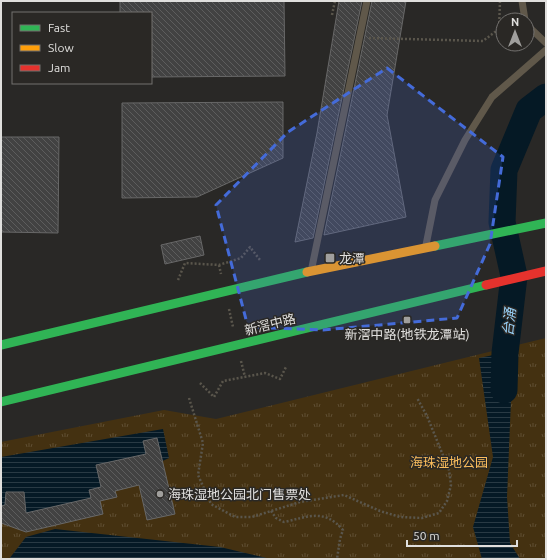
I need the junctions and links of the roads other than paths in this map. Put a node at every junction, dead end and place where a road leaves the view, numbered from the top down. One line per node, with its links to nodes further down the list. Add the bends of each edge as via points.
1 (367, 1): 9 (lane)
2 (522, 1): 3 (lane)
3 (524, 12)
4 (535, 33): 5 (lane)
5 (546, 43)
6 (546, 50): 8 (lane, via 492,97 465,140 435,200)
7 (546, 223): 8 (highway)
8 (426, 247): 9 (highway)
9 (312, 271): 11 (highway)
10 (542, 272): 12 (highway, 新滘中路)
11 (1, 345)
12 (1, 402)

